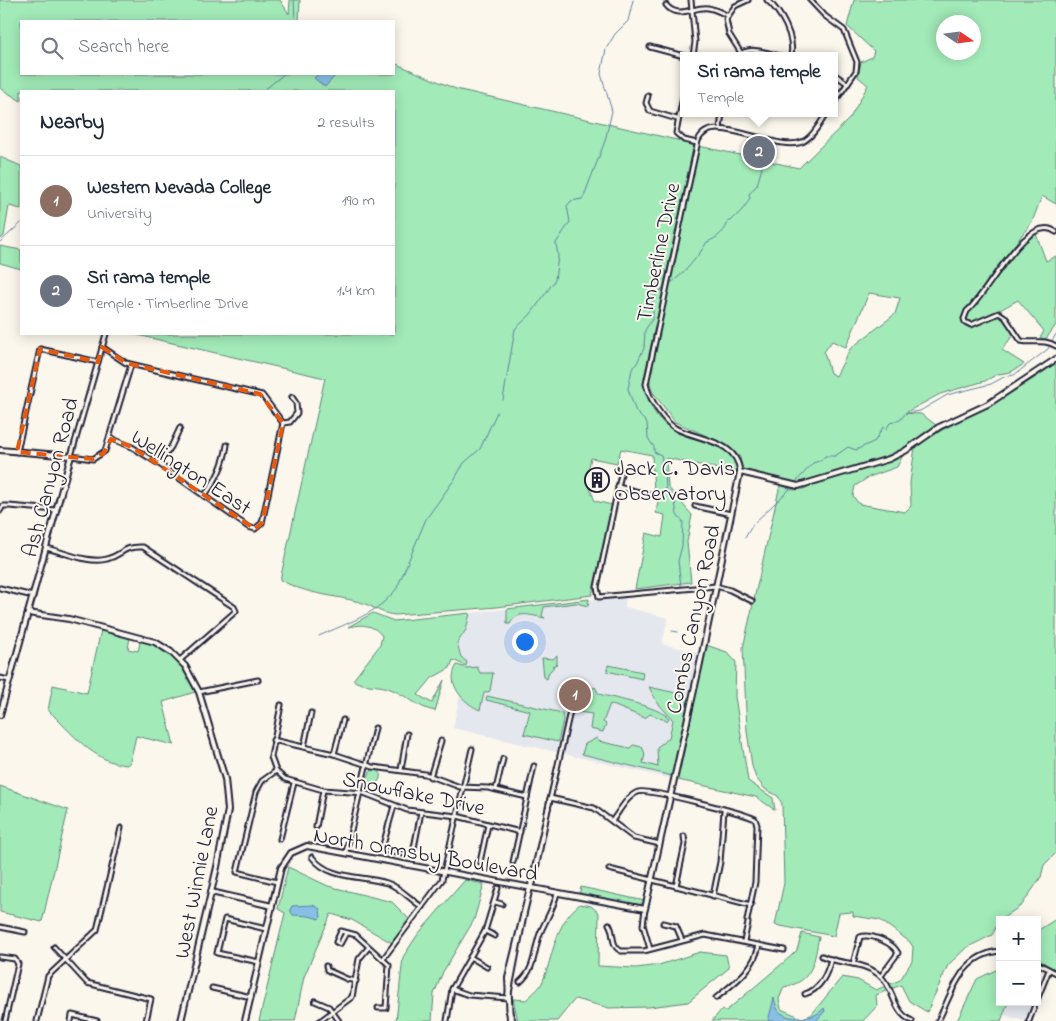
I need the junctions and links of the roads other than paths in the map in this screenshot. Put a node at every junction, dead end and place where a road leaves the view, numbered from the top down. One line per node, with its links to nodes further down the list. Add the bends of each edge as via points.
1 (691, 0): 6 (street)
2 (748, 0): 7 (street, via 735,6)
3 (767, 0): 13 (street, via 791,36)
4 (810, 0): 16 (street, via 825,16 842,27 846,35 858,65)
5 (666, 5): 6 (street, via 676,11)
6 (692, 11): 7 (street, via 708,8); 9 (street)
7 (727, 16): 10 (street, via 726,28)
8 (650, 47): 14 (street)
9 (694, 52)
10 (738, 52)
11 (747, 52): 12 (street)
12 (763, 52)
13 (792, 52)
14 (680, 55)
15 (838, 77): 16 (street)
16 (848, 84): 18 (street)
17 (648, 96): 22 (street, via 646,103 650,111)
18 (838, 98)
19 (680, 107): 22 (street)
20 (721, 117): 23 (street)
21 (824, 117): 23 (street, via 810,136 796,144)
22 (677, 119): 24 (street, via 676,133 679,137)
23 (720, 128): 24 (street, via 705,131)
24 (697, 143): 42 (street, Timberline Drive, via 646,384 672,425 729,451 736,458)
25 (1056, 232): 27 (street, via 1046,228 1029,235 1012,252 964,319 968,324 999,312 1021,341 1042,340)
26 (106, 335): 28 (street, Ash Canyon Road)
27 (1056, 346)
28 (102, 347): 30 (street, Ash Canyon Road); 31 (street)
29 (1056, 359): 42 (street, via 988,404 939,427 889,459 798,486)
30 (98, 362): 38 (street, via 40,349); 39 (street, Ash Canyon Road)
31 (131, 364): 33 (street, via 262,395); 35 (street)
32 (292, 397): 33 (street, via 297,414)
33 (283, 424): 44 (street, Wellington East, via 258,528 248,527)
34 (180, 428): 40 (street)
35 (110, 438): 39 (street, via 98,458 91,460); 40 (street, Wellington East)
36 (227, 445): 44 (street, via 225,461 217,479)
37 (0, 450): 38 (street)
38 (17, 452): 39 (street)
39 (71, 456): 47 (street, Ash Canyon Road)
40 (159, 464): 44 (street, Wellington East)
41 (619, 469): 43 (street)
42 (740, 472): 49 (street, Combs Canyon Road)
43 (618, 487): 45 (street); 51 (street, via 598,578 599,597)
44 (204, 496)
45 (656, 496)
46 (695, 506): 49 (street)
47 (56, 510): 48 (street, via 5,506); 50 (street, Ash Canyon Road)
48 (0, 511)
49 (731, 514): 51 (street, Combs Canyon Road)
50 (46, 548): 53 (street, Ash Canyon Road); 56 (street, via 97,560 112,558 131,546 143,547 234,607 236,611)
51 (716, 586): 54 (street); 84 (street, Combs Canyon Road)
52 (0, 588): 53 (street)
53 (33, 596): 55 (street, Ash Canyon Road)
54 (752, 601)
55 (28, 613): 56 (street, West Winnie Lane, via 144,637); 58 (street, Ash Canyon Road)
56 (180, 660): 60 (street, West Winnie Lane)
57 (0, 678): 58 (street)
58 (9, 680): 64 (street, Ash Canyon Road)
59 (258, 680): 60 (street)
60 (199, 692): 110 (street, West Winnie Lane, via 225,779 228,804 226,829)
61 (573, 698): 86 (street)
62 (280, 705): 68 (street)
63 (311, 713): 70 (street)
64 (0, 715)
65 (343, 720): 72 (street)
66 (375, 728): 74 (street)
67 (407, 734): 76 (street)
68 (273, 740): 70 (street); 77 (street, via 271,757)
69 (441, 741): 78 (street)
70 (304, 747): 72 (street)
71 (472, 749): 80 (street)
72 (334, 754): 74 (street)
73 (503, 759): 81 (street)
74 (366, 765): 76 (street); 83 (street)
75 (534, 766): 85 (street)
76 (401, 770): 78 (street)
77 (276, 771): 79 (street, Snowflake Drive); 106 (street, via 262,781 256,792 237,872)
78 (430, 777): 80 (street)
79 (294, 783): 82 (street, Snowflake Drive); 97 (street)
80 (464, 788): 81 (street); 90 (street)
81 (496, 789): 85 (street)
82 (323, 790): 83 (street, Snowflake Drive); 93 (street)
83 (359, 792): 87 (street, Snowflake Drive); 99 (street)
84 (671, 795): 88 (street); 91 (street, via 645,790 638,792); 98 (street, Combs Canyon Road)
85 (527, 797): 95 (street)
86 (550, 798): 91 (street, via 594,808); 109 (street)
87 (394, 806): 89 (street, Snowflake Drive); 89 (street, via 383,844 386,851 413,853)
88 (724, 811): 112 (street, via 720,862); 115 (street, via 755,819 758,825 756,882)
89 (421, 812): 90 (street, Snowflake Drive)
90 (457, 816): 92 (street, Snowflake Drive); 104 (street)
91 (612, 821): 98 (street, via 634,838)
92 (488, 825): 95 (street, Snowflake Drive); 101 (street)
93 (316, 827)
94 (121, 828): 140 (street, via 97,930)
95 (520, 832): 102 (street)
96 (684, 836): 108 (street)
97 (280, 839)
98 (660, 844): 105 (street, Combs Canyon Road)
99 (346, 852): 104 (street, North Ormsby Boulevard); 106 (street, North Ormsby Boulevard, via 316,847 296,850 282,864)
100 (312, 857): 117 (street, via 329,872 391,884)
101 (480, 862)
102 (513, 862)
103 (609, 869): 105 (street)
104 (444, 871): 107 (street, North Ormsby Boulevard); 117 (street, via 439,885)
105 (652, 880): 108 (street); 118 (street, Combs Canyon Road)
106 (277, 882): 116 (street, North Ormsby Boulevard)
107 (498, 885): 109 (street, North Ormsby Boulevard); 113 (street)
108 (676, 886): 112 (street)
109 (530, 888): 111 (street, North Ormsby Boulevard); 156 (street)
110 (211, 892): 116 (street); 167 (street, West Winnie Lane)
111 (557, 893): 118 (street, North Ormsby Boulevard); 150 (street, via 530,970)
112 (713, 896): 115 (street)
113 (495, 902): 114 (street); 123 (street)
114 (502, 904)
115 (751, 905): 128 (street)
116 (272, 906): 122 (street, North Ormsby Boulevard)
117 (422, 908): 138 (street)
118 (645, 909): 132 (street, via 643,925)
119 (663, 923): 127 (street, via 676,926)
120 (609, 924): 132 (street, via 618,950)
121 (0, 927): 124 (street)
122 (266, 928): 141 (street, North Ormsby Boulevard); 141 (street, via 225,918 217,953)
123 (485, 931): 126 (street); 137 (street)
124 (25, 932)
125 (346, 933): 131 (street, via 356,935)
126 (495, 936)
127 (682, 940): 128 (street, via 705,934); 132 (street)
128 (744, 941): 129 (street)
129 (759, 945): 133 (street); 157 (street, via 749,970)
130 (54, 947): 140 (street)
131 (368, 948): 138 (street); 149 (street, via 359,959)
132 (650, 950)
133 (784, 950)
134 (996, 952): 174 (street, via 982,955 963,970)
135 (822, 956): 139 (street)
136 (0, 957): 162 (street, via 15,960 18,964)
137 (470, 957): 145 (street); 152 (street)
138 (383, 959): 160 (street, via 389,965 390,973 386,1008)
139 (831, 959): 142 (street); 154 (street, via 823,980)
140 (65, 960): 163 (street, via 53,969 46,981); 166 (street, via 87,984 151,1000)
141 (259, 962): 155 (street, North Ormsby Boulevard)
142 (853, 964): 148 (street, via 872,969); 148 (street, via 860,937 879,940 898,953)
143 (1041, 965): 146 (street)
144 (326, 966): 149 (street, via 327,970 347,980)
145 (487, 967)
146 (1049, 970): 147 (street); 153 (street)
147 (1056, 973)
148 (881, 976): 173 (street, via 898,1010)
149 (356, 981): 161 (street, via 352,997)
150 (520, 982)
151 (212, 988): 155 (street)
152 (452, 990): 156 (street, via 468,995); 171 (street)
153 (1041, 991)
154 (805, 994)
155 (251, 997): 168 (street, North Ormsby Boulevard)
156 (508, 997): 172 (street)
157 (716, 998)
158 (315, 1000): 161 (street)
159 (1035, 1006): 175 (street)
160 (378, 1008)
161 (333, 1012): 169 (street); 170 (street)
162 (5, 1021)
163 (37, 1021)
164 (71, 1021): 165 (street, via 72,1015)
165 (97, 1021)
166 (146, 1021)
167 (182, 1021)
168 (245, 1021)
169 (320, 1021)
170 (339, 1021)
171 (447, 1021)
172 (511, 1021)
173 (912, 1021)
174 (938, 1021)
175 (1029, 1021)

